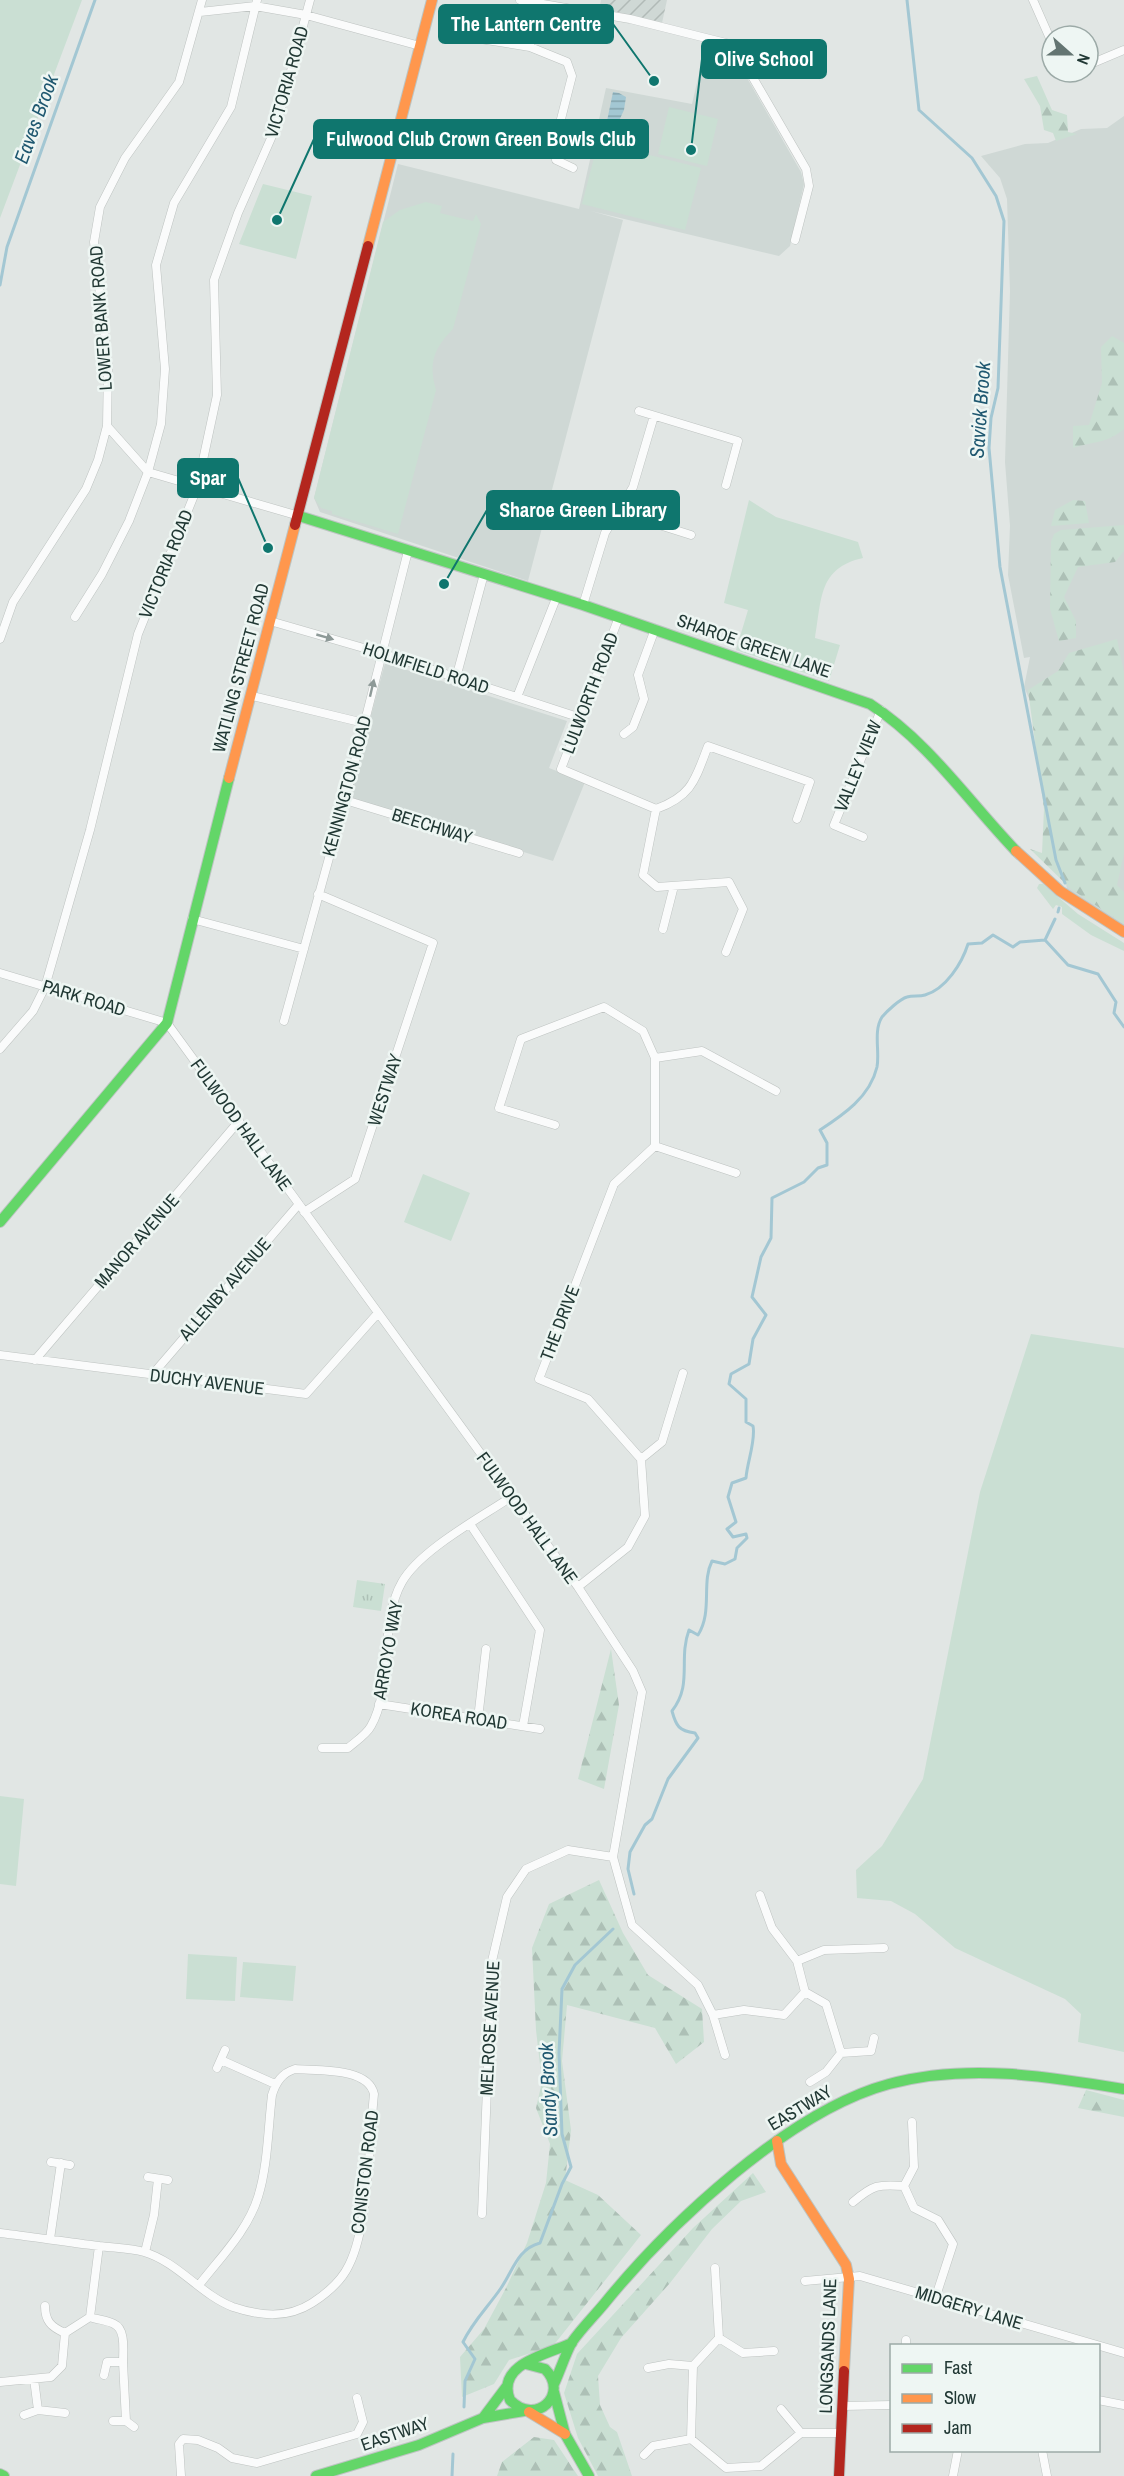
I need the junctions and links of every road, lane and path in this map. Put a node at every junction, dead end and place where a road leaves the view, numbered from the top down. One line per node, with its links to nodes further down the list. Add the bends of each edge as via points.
1 (202, 0): 8 (street, LOWER BANK ROAD)
2 (310, 0): 9 (street, VICTORIA ROAD)
3 (432, 0): 12 (main road, WATLING STREET ROAD)
4 (520, 0): 6 (street)
5 (1033, 0): 10 (street)
6 (538, 2): 13 (street); 17 (street, via 630,19 734,45 806,169 809,186)
7 (256, 3): 8 (street); 9 (street); 21 (street, via 231,108 174,203 156,265 165,369 161,424)
8 (200, 12): 20 (street, LOWER BANK ROAD, via 179,82 125,158 100,207 94,242 108,365)
9 (306, 15): 12 (street); 23 (street, VICTORIA ROAD, via 276,127 214,280 217,394)
10 (1044, 24)
11 (474, 38): 13 (street)
12 (420, 46): 25 (main road, WATLING STREET ROAD)
13 (530, 47): 16 (street, via 567,62 570,69 572,76 556,160)
14 (1124, 50): 15 (street)
15 (1100, 60)
16 (573, 168)
17 (795, 240)
18 (639, 411): 19 (street)
19 (654, 416): 22 (street, via 738,441); 24 (street, via 633,487)
20 (107, 426): 21 (street); 35 (street, LOWER BANK ROAD, via 86,489 13,602)
21 (148, 472): 23 (street); 31 (street, via 129,521)
22 (726, 485)
23 (197, 488): 25 (street); 57 (street, VICTORIA ROAD, via 138,634 90,830)
24 (618, 512): 26 (street); 30 (street, via 605,533)
25 (298, 516): 27 (main road, SHAROE GREEN LANE); 33 (main road, WATLING STREET ROAD)
26 (691, 535)
27 (408, 551): 28 (main road, SHAROE GREEN LANE); 36 (street, KENNINGTON ROAD)
28 (484, 574): 29 (main road, SHAROE GREEN LANE); 37 (street)
29 (556, 596): 30 (main road, SHAROE GREEN LANE); 39 (street)
30 (584, 604): 32 (main road, SHAROE GREEN LANE)
31 (75, 617)
32 (619, 617): 34 (main road, SHAROE GREEN LANE); 41 (street, LULWORTH ROAD)
33 (270, 621): 36 (street, HOLMFIELD ROAD, one-way to 36); 38 (main road, WATLING STREET ROAD)
34 (655, 629): 40 (main road, SHAROE GREEN LANE); 43 (street, via 638,675 644,699 633,727)
35 (0, 639)
36 (381, 653): 37 (street, HOLMFIELD ROAD); 42 (street, KENNINGTON ROAD, one-way to 36)
37 (456, 678): 39 (street, HOLMFIELD ROAD)
38 (252, 696): 42 (street); 51 (main road, WATLING STREET ROAD)
39 (517, 698): 41 (street, HOLMFIELD ROAD)
40 (880, 710): 47 (street, VALLEY VIEW, via 834,825); 53 (main road, SHAROE GREEN LANE, via 905,728 1006,842 1052,884 1086,911)
41 (580, 718): 45 (street, LULWORTH ROAD, via 561,769)
42 (364, 723): 44 (street, KENNINGTON ROAD)
43 (624, 734)
44 (345, 800): 48 (street, BEECHWAY); 50 (street, KENNINGTON ROAD)
45 (656, 809): 46 (street, via 675,802 691,788 708,747 810,782); 49 (street, via 643,875 657,887)
46 (797, 819)
47 (863, 837)
48 (519, 853)
49 (674, 886): 52 (street); 55 (street, via 729,882 743,909)
50 (318, 894): 54 (street, KENNINGTON ROAD); 68 (street, WESTWAY, via 433,942 355,1179)
51 (192, 919): 54 (street); 59 (main road, WATLING STREET ROAD)
52 (663, 929)
53 (1124, 932)
54 (304, 949): 58 (street, KENNINGTON ROAD)
55 (726, 952)
56 (0, 973): 57 (street, PARK ROAD)
57 (45, 987): 59 (street, PARK ROAD); 60 (street, VICTORIA ROAD, via 33,1011)
58 (284, 1021)
59 (167, 1023): 63 (street, FULWOOD HALL LANE); 69 (main road, WATLING STREET ROAD)
60 (0, 1049)
61 (655, 1058): 62 (street, via 702,1051); 64 (street, via 643,1031 604,1007 521,1039 499,1108); 65 (street)
62 (776, 1091)
63 (239, 1122): 67 (street, FULWOOD HALL LANE); 72 (street, MANOR AVENUE)
64 (555, 1125)
65 (655, 1146): 66 (street); 75 (street, THE DRIVE, via 614,1184 539,1379 588,1399)
66 (736, 1173)
67 (299, 1204): 68 (street, FULWOOD HALL LANE); 74 (street, ALLENBY AVENUE)
68 (304, 1212): 70 (street, FULWOOD HALL LANE)
69 (0, 1222)
70 (378, 1312): 74 (street, DUCHY AVENUE, via 306,1394); 76 (street, FULWOOD HALL LANE)
71 (0, 1355): 72 (street, DUCHY AVENUE)
72 (35, 1360): 74 (street, DUCHY AVENUE)
73 (683, 1373): 75 (street, via 662,1442)
74 (152, 1375)
75 (640, 1459): 78 (street, via 645,1516 628,1547)
76 (511, 1497): 77 (street, ARROYO WAY); 78 (street, FULWOOD HALL LANE)
77 (470, 1524): 80 (street, ARROYO WAY, via 416,1563 402,1582 393,1604); 82 (street, via 540,1630)
78 (578, 1587): 85 (street, FULWOOD HALL LANE, via 633,1671 642,1692)
79 (486, 1649): 81 (street)
80 (379, 1704): 81 (street, KOREA ROAD); 84 (street, ARROYO WAY, via 371,1727 348,1749)
81 (478, 1719): 82 (street, KOREA ROAD)
82 (523, 1726): 83 (street, KOREA ROAD)
83 (540, 1729)
84 (322, 1748)
85 (613, 1857): 90 (street, FULWOOD HALL LANE, via 632,1925 698,1985); 108 (street, MELROSE AVENUE, via 568,1850 526,1869 507,1897 492,1961)
86 (760, 1895): 88 (street, via 772,1928)
87 (884, 1948): 88 (street, via 824,1950)
88 (797, 1961): 89 (street)
89 (805, 1992): 90 (street, via 783,2015 744,2010); 93 (street, via 826,2004)
90 (713, 2014): 94 (street, FULWOOD HALL LANE)
91 (874, 2038): 93 (street, via 872,2051)
92 (225, 2050): 96 (street, via 219,2064)
93 (841, 2053): 95 (street, via 826,2072)
94 (725, 2055)
95 (810, 2082)
96 (275, 2084): 116 (street, via 258,2198 233,2241); 116 (street, CONISTON ROAD, via 287,2071 295,2069 359,2075 372,2087 362,2222 352,2257 322,2297 291,2313 263,2314 234,2307)
97 (1124, 2090): 99 (main road, EASTWAY, via 1040,2075 952,2074 890,2084 844,2100)
98 (912, 2122): 106 (street, via 914,2167)
99 (777, 2141): 100 (main road, EASTWAY); 102 (main road, LONGSANDS LANE)
100 (761, 2152): 102 (main road, LONGSANDS LANE); 123 (main road, EASTWAY, via 690,2212 626,2277)
101 (51, 2162): 110 (street, via 65,2164)
102 (781, 2164): 114 (main road, LONGSANDS LANE, via 846,2265)
103 (148, 2177): 104 (street)
104 (158, 2179): 105 (street); 112 (street)
105 (168, 2180)
106 (904, 2186): 107 (street, via 870,2187); 117 (street, via 914,2208 938,2220 953,2244)
107 (853, 2202)
108 (482, 2214)
109 (0, 2233): 110 (street, CONISTON ROAD)
110 (50, 2239): 111 (street, CONISTON ROAD)
111 (99, 2246): 112 (street, CONISTON ROAD); 119 (street)
112 (145, 2252): 116 (street, CONISTON ROAD)
113 (715, 2268): 121 (street)
114 (849, 2279): 115 (street, MIDGERY LANE); 117 (street, MIDGERY LANE, via 860,2276); 140 (main road, LONGSANDS LANE)
115 (805, 2281)
116 (199, 2285)
117 (936, 2296): 122 (street, MIDGERY LANE)
118 (45, 2306): 120 (street, via 45,2317)
119 (90, 2317): 120 (street); 127 (street, via 119,2328)
120 (64, 2333): 132 (street, via 62,2366 51,2377)
121 (719, 2338): 125 (street, via 743,2353); 129 (street)
122 (1070, 2342)
123 (572, 2343): 128 (main road, EASTWAY); 135 (main road, EASTWAY)
124 (1100, 2348): 126 (street, MIDGERY LANE)
125 (774, 2351)
126 (1124, 2353)
127 (123, 2361): 131 (street, via 107,2362); 148 (street)
128 (526, 2364): 134 (main road, via 513,2372); 135 (main road, via 541,2366 552,2377)
129 (693, 2366): 130 (street); 153 (street)
130 (648, 2367)
131 (104, 2375)
132 (34, 2379): 133 (street); 142 (street)
133 (0, 2382)
134 (507, 2386): 143 (main road, via 511,2402); 146 (main road)
135 (554, 2388): 143 (main road, via 543,2409); 152 (main road)
136 (357, 2398): 158 (street, via 363,2422 357,2434 257,2463 232,2458 198,2440 183,2439 179,2444)
137 (1100, 2400): 139 (street)
138 (890, 2405): 140 (street)
139 (1124, 2405)
140 (843, 2406): 151 (main road, LONGSANDS LANE)
141 (781, 2409): 150 (street)
142 (38, 2410): 144 (street); 145 (street)
143 (527, 2412): 146 (main road, EASTWAY); 152 (main road)
144 (64, 2413)
145 (24, 2415)
146 (483, 2418): 159 (main road, EASTWAY, via 419,2445)
147 (113, 2421): 148 (street)
148 (126, 2421): 149 (street)
149 (134, 2427)
150 (801, 2433): 151 (street); 157 (street, via 761,2466)
151 (841, 2433): 161 (main road, LONGSANDS LANE)
152 (565, 2434): 160 (main road)
153 (691, 2439): 156 (street, via 653,2446); 157 (street)
154 (958, 2452): 162 (street)
155 (1042, 2452): 163 (street)
156 (644, 2455)
157 (724, 2472)
158 (182, 2476)
159 (316, 2476)
160 (590, 2476)
161 (839, 2476)
162 (953, 2476)
163 (1047, 2476)

